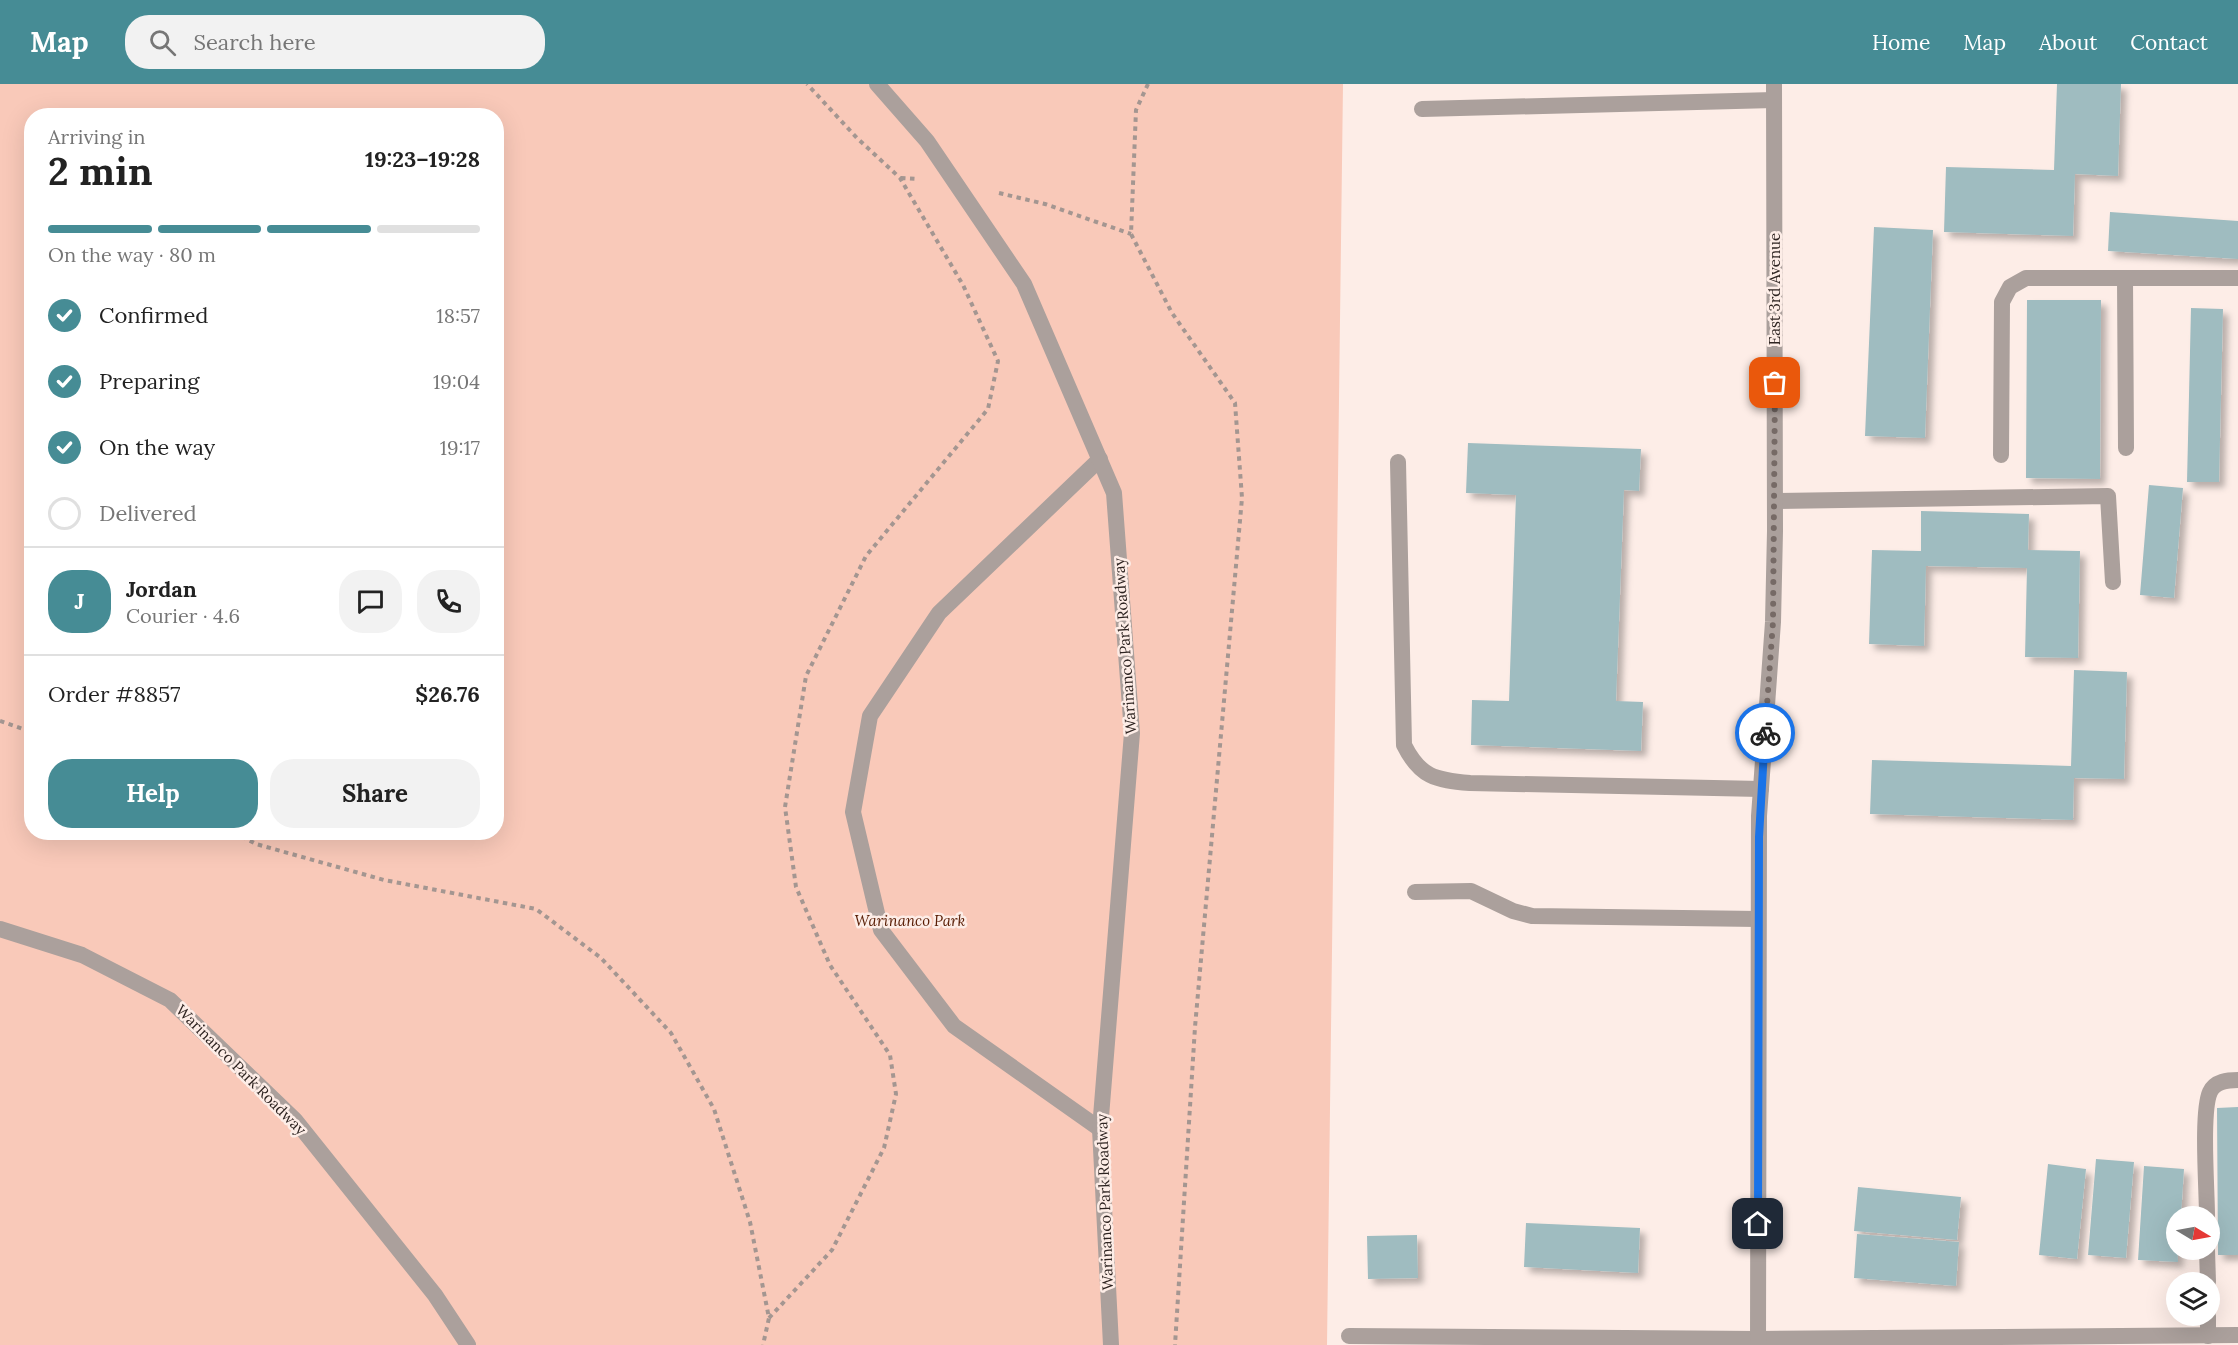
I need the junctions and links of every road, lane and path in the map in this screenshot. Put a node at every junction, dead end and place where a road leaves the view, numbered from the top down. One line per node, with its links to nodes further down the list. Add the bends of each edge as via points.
1 (877, 84): 6 (street, Warinanco Park Roadway, via 927,141)
2 (1148, 84): 7 (path, via 1136,110)
3 (1774, 92): 4 (street); 14 (street, East 3rd Avenue)
4 (1422, 109)
5 (900, 178): 6 (path)
6 (955, 183): 7 (path, via 1045,204); 12 (street, Warinanco Park Roadway, via 1024,284)
7 (1131, 234): 34 (path, via 1172,314 1235,403 1242,498 1195,1027)
8 (2125, 278): 9 (street); 10 (street); 11 (street, via 2026,278 2010,287 2002,302)
9 (2238, 278)
10 (2126, 448)
11 (2001, 455)
12 (1100, 459): 24 (street, Warinanco Park Roadway, via 1114,493 1132,733); 24 (street, via 939,613 870,716 854,812 881,930 954,1026)
13 (1398, 462): 18 (street, via 1404,745 1413,764 1424,774 1470,783)
14 (1775, 501): 15 (street, via 2108,496); 18 (street, East 3rd Avenue, via 1773,622)
15 (2113, 582)
16 (0, 721): 17 (path)
17 (24, 729)
18 (1761, 789): 21 (street, East 3rd Avenue)
19 (249, 840): 32 (path, via 384,880 537,909 601,958 671,1033 714,1109 752,1233 769,1318)
20 (1415, 892): 21 (street, via 1472,891 1513,911 1539,917)
21 (1758, 922): 30 (street, East 3rd Avenue)
22 (0, 929): 31 (street, Warinanco Park Roadway, via 82,955 170,1000 295,1120 435,1295)
23 (2238, 1080): 25 (street, via 2224,1080 2211,1090 2206,1108)
24 (1100, 1129): 33 (street, Warinanco Park Roadway)
25 (2207, 1206)
26 (2208, 1326): 29 (street)
27 (2238, 1335): 29 (street)
28 (1349, 1336): 30 (street)
29 (2208, 1336): 30 (street)
30 (1758, 1342)
31 (468, 1345)
32 (763, 1345)
33 (1111, 1345)
34 (1175, 1345)

